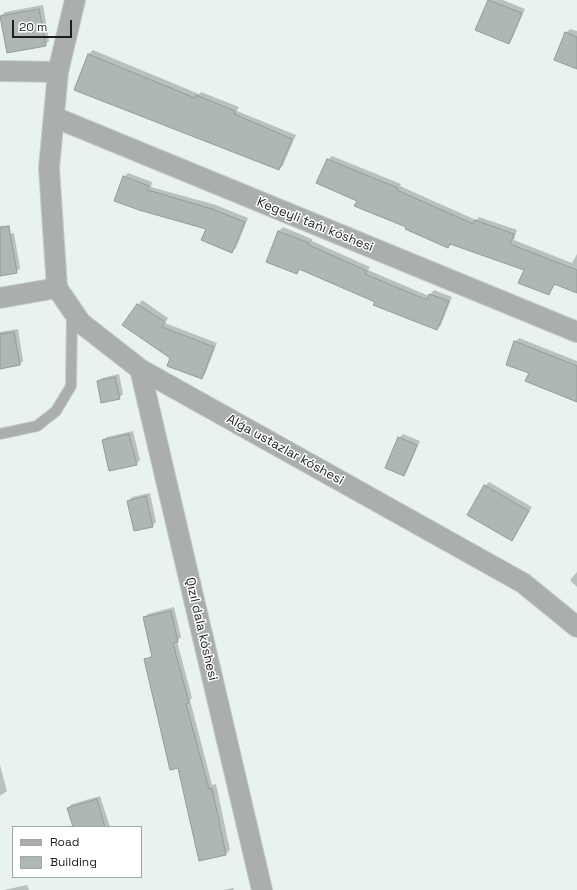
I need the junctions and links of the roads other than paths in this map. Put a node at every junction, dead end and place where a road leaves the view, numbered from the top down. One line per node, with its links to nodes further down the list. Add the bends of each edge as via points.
1 (75, 0): 3 (street)
2 (0, 71): 3 (street)
3 (58, 72): 4 (street)
4 (54, 117): 5 (street, via 49,168); 8 (street, Kegeyli tańı kóshesi)
5 (58, 288): 6 (street); 7 (street, Alǵa ustazlar kóshesi)
6 (0, 298)
7 (72, 308): 9 (street, Alǵa ustazlar kóshesi, via 81,323); 10 (lane, via 71,386 56,411 37,426)
8 (577, 332)
9 (140, 369): 11 (street, Alǵa ustazlar kóshesi, via 523,583); 12 (street, Qızıl dala kóshesi)
10 (0, 434)
11 (577, 627)
12 (262, 890)

